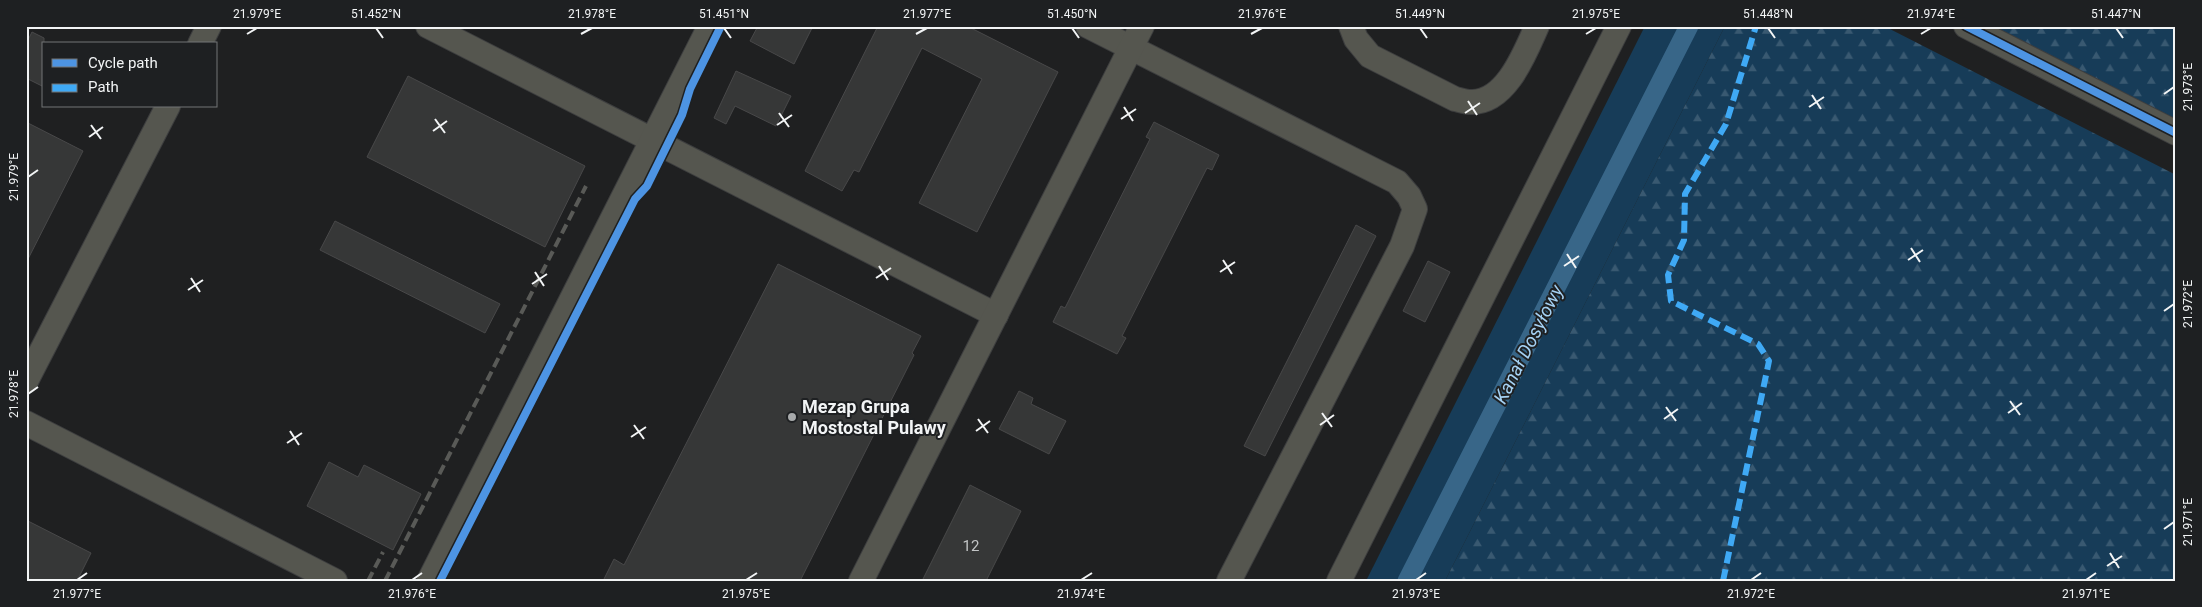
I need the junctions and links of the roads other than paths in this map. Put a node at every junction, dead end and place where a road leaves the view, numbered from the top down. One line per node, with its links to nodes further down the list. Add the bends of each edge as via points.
1 (209, 26): 10 (street)
2 (428, 26): 14 (street)
3 (710, 26): 14 (street)
4 (1088, 26): 11 (street)
5 (1142, 26): 11 (street)
6 (1351, 26): 7 (street, via 1356,39 1370,56 1455,99 1471,102 1484,100 1507,84)
7 (1537, 26)
8 (1619, 26): 22 (street)
9 (1966, 26): 13 (street)
10 (201, 42)
11 (1131, 48): 15 (street); 21 (street, via 1397,182 1415,209 1402,246)
12 (167, 108): 16 (street)
13 (2176, 133)
14 (652, 140): 15 (street); 19 (street)
15 (996, 315): 20 (street)
16 (26, 380)
17 (26, 423): 18 (street)
18 (335, 581)
19 (429, 581)
20 (861, 581)
21 (1228, 581)
22 (1339, 581)

